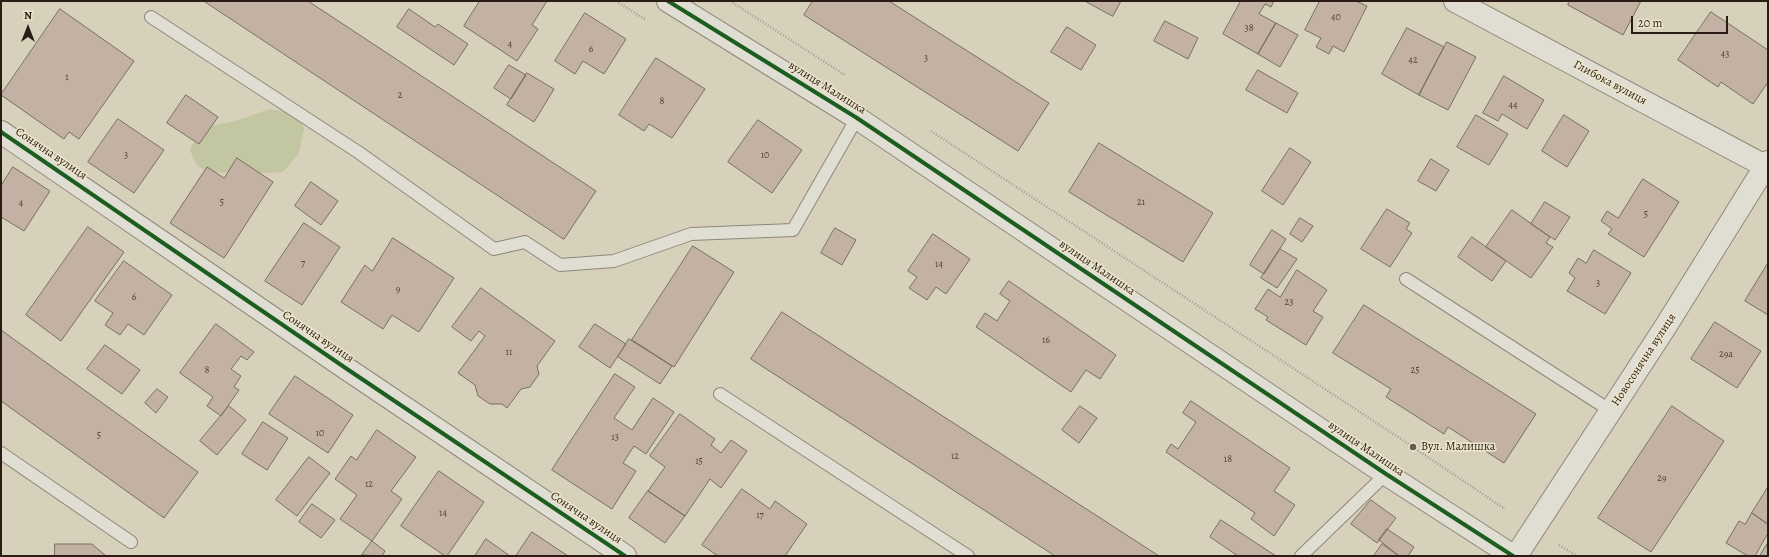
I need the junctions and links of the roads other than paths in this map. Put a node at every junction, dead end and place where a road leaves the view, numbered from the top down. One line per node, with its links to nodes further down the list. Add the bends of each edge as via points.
1 (668, 1): 4 (street, вулиця Малишка)
2 (1455, 1): 6 (street, Глибока вулиця)
3 (151, 17): 4 (lane, via 358,152 494,249 525,242 560,265 614,261 691,234 793,230)
4 (857, 118): 11 (street, вулиця Малишка)
5 (1, 132): 13 (street, Сонячна вулиця, via 346,369)
6 (1767, 164): 9 (street, Новосонячна вулиця)
7 (1406, 279): 9 (lane)
8 (720, 394): 14 (lane)
9 (1611, 411): 16 (street, Новосонячна вулиця)
10 (1, 452): 12 (lane)
11 (1386, 474): 15 (lane); 16 (street, вулиця Малишка)
12 (131, 542)
13 (625, 556)
14 (968, 556)
15 (1301, 556)
16 (1514, 556)

